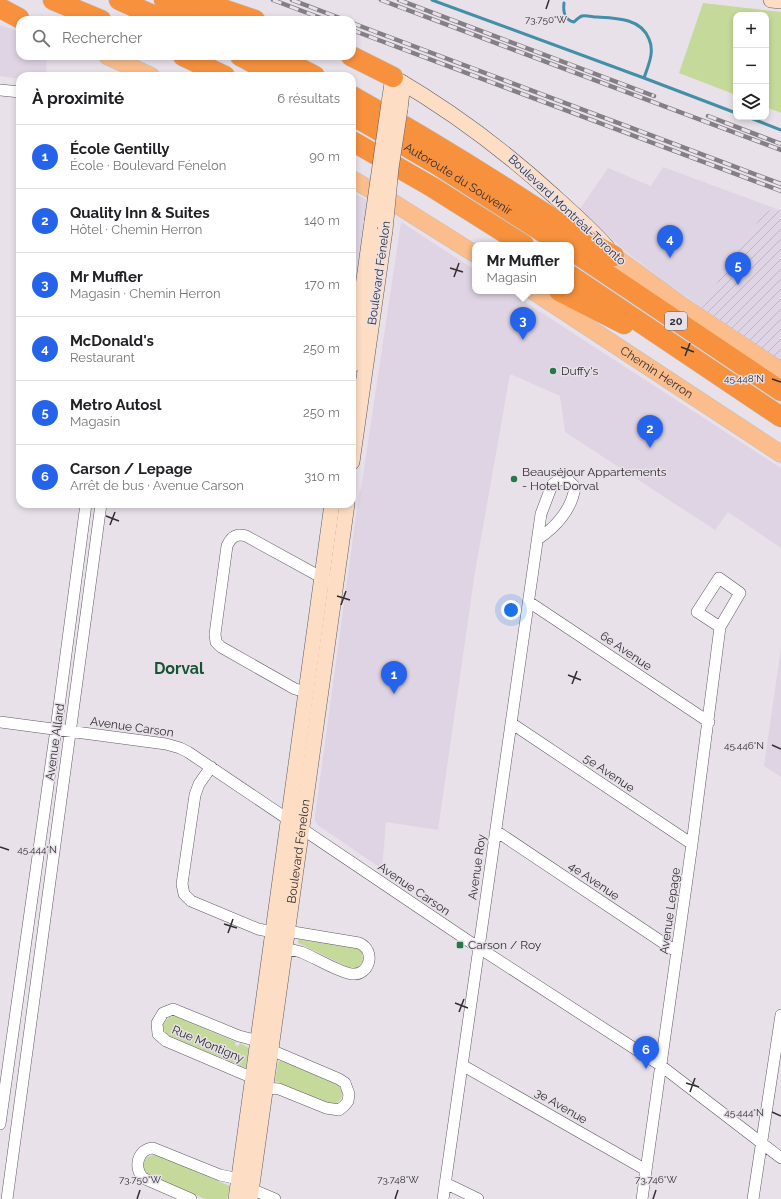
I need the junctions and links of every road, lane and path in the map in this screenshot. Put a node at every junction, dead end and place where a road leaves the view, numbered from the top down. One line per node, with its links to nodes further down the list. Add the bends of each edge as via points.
1 (53, 0): 8 (highway)
2 (119, 0): 9 (highway)
3 (164, 0): 10 (highway)
4 (196, 0): 11 (highway)
5 (771, 0): 6 (street)
6 (781, 1)
7 (0, 10): 12 (highway)
8 (92, 16)
9 (155, 16)
10 (195, 16)
11 (243, 16)
12 (16, 17)
13 (356, 59): 22 (highway)
14 (116, 60): 18 (main road)
15 (191, 60): 19 (highway)
16 (248, 60): 20 (highway)
17 (284, 60): 21 (highway)
18 (142, 72)
19 (217, 72)
20 (270, 72)
21 (306, 72)
22 (398, 80): 29 (street, Boulevard Fénelon, bridge, via 391,168); 34 (street, Boulevard Montréal-Toronto, via 470,126 506,154 592,231)
23 (0, 90): 24 (street)
24 (16, 92)
25 (356, 98): 34 (highway, via 428,139 572,232)
26 (356, 117): 31 (highway, Autoroute du Souvenir, via 442,167)
27 (356, 143): 30 (highway, Autoroute du Souvenir)
28 (356, 181): 32 (main road)
29 (379, 226): 38 (street, Boulevard Fénelon); 43 (street, Boulevard Fénelon)
30 (519, 242)
31 (558, 242)
32 (472, 252)
33 (574, 252): 41 (highway, 20)
34 (614, 256): 40 (main road, Boulevard Montréal-Toronto, via 681,305)
35 (574, 278): 39 (highway, 20)
36 (538, 294): 44 (main road, Chemin Herron)
37 (565, 294): 39 (highway)
38 (356, 344)
39 (684, 352): 42 (highway, 20)
40 (781, 371)
41 (781, 391)
42 (781, 417)
43 (356, 424)
44 (781, 454)
45 (86, 508): 49 (street, Avenue Allard)
46 (101, 508): 50 (street, Avenue Allard)
47 (332, 508): 52 (street, Boulevard Fénelon)
48 (346, 508): 52 (street, Boulevard Fénelon)
49 (84, 520): 50 (street); 59 (street, Avenue Allard)
50 (99, 522): 60 (street, Avenue Allard)
51 (538, 539): 51 (street, Avenue Roy, via 561,518 573,499 575,487 568,480 560,479 552,485 541,514); 53 (street, Avenue Roy)
52 (329, 582): 55 (street, Boulevard Fénelon); 55 (street, via 246,536 235,536 228,546 216,642 295,689); 63 (street, Boulevard Fénelon)
53 (529, 602): 57 (street, 6e Avenue); 58 (street, Avenue Roy)
54 (720, 627): 57 (street, Avenue Lepage)
55 (307, 692): 62 (street, Boulevard Fénelon)
56 (0, 722): 59 (street, Avenue Carson)
57 (709, 722): 65 (street, Avenue Lepage)
58 (511, 723): 64 (street, Avenue Roy); 65 (street, 5e Avenue)
59 (56, 729): 60 (street, Avenue Carson); 70 (street, Avenue Allard)
60 (70, 731): 61 (street, Avenue Carson, via 172,745); 71 (street, Avenue Allard)
61 (211, 767): 62 (street, Avenue Carson); 66 (street, via 194,795 182,884 184,894 191,901 258,928)
62 (289, 820): 63 (street, Avenue Carson); 66 (street, Boulevard Fénelon)
63 (302, 829): 66 (street, Boulevard Fénelon); 67 (street, Avenue Carson)
64 (496, 831): 67 (street, Avenue Roy); 69 (street, 4e Avenue)
65 (692, 844): 69 (street, Avenue Lepage)
66 (280, 932): 68 (street, Boulevard Fénelon); 68 (street, via 359,943 368,949 370,960 363,970 353,974 301,952); 73 (street, Boulevard Fénelon)
67 (479, 948): 75 (street, Avenue Roy); 76 (street, Avenue Carson)
68 (285, 952): 74 (street, Boulevard Fénelon)
69 (677, 952): 76 (street, Avenue Lepage)
70 (20, 981): 71 (street); 79 (street, Avenue Allard)
71 (36, 983): 86 (street, Avenue Allard)
72 (781, 1014): 80 (street)
73 (258, 1041): 77 (street, Boulevard Fénelon); 77 (street, Rue Montigny, via 239,1036 173,1009 163,1013 157,1023 158,1034 166,1041)
74 (271, 1050): 78 (street, Boulevard Fénelon); 78 (street, via 340,1079 349,1090 349,1098 342,1108 335,1110 279,1089)
75 (462, 1065): 82 (street, 3e Avenue); 84 (street, Avenue Roy)
76 (660, 1065): 80 (street, Avenue Carson); 82 (street, Avenue Lepage)
77 (253, 1078): 83 (street, Boulevard Fénelon)
78 (265, 1088): 85 (street, Boulevard Fénelon)
79 (0, 1124)
80 (761, 1142): 81 (street, Avenue Carson); 93 (street)
81 (781, 1158)
82 (646, 1170): 92 (street, Avenue Lepage)
83 (239, 1179): 87 (street, via 220,1175 154,1148 144,1151 137,1166 143,1178); 88 (street, Boulevard Fénelon)
84 (445, 1182): 90 (street, Avenue Roy); 91 (street)
85 (251, 1194): 89 (street)
86 (7, 1199)
87 (191, 1199)
88 (236, 1199)
89 (275, 1199)
90 (443, 1199)
91 (478, 1199)
92 (642, 1199)
93 (753, 1199)

